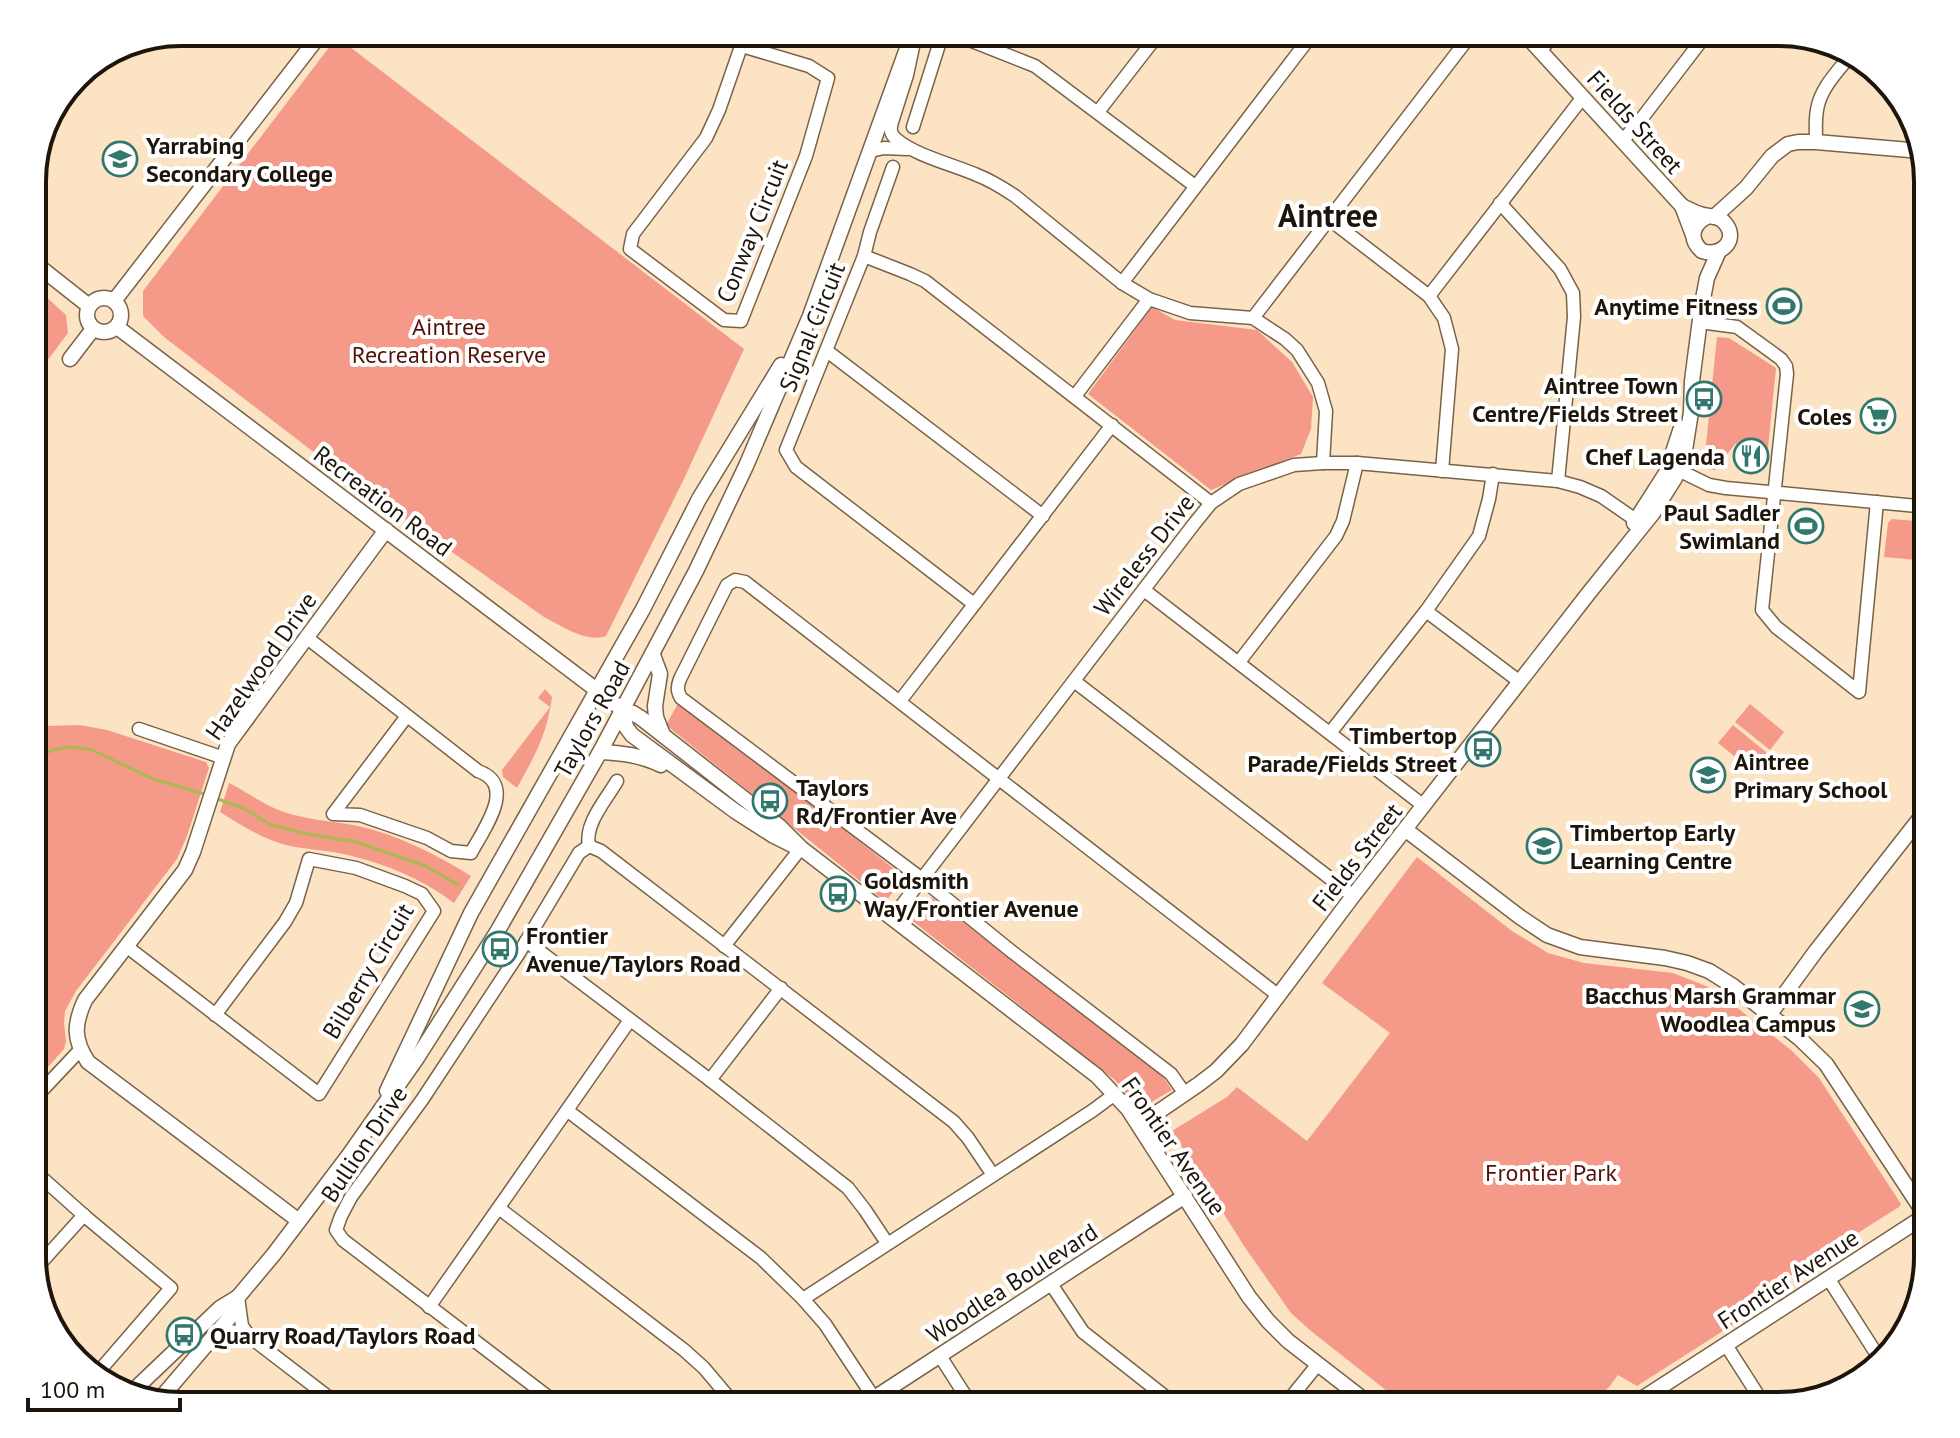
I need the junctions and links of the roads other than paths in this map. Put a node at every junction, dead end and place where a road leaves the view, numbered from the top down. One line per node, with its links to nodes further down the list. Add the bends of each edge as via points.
1 (311, 46): 42 (street)
2 (742, 46): 2 (street, Conway Circuit, via 706,138 633,234 630,249 724,320 741,321 806,156 828,78 809,66)
3 (902, 46): 16 (street, Taylors Road)
4 (908, 46): 16 (street, Taylors Road)
5 (912, 46): 22 (street, via 890,130)
6 (941, 46): 19 (street)
7 (983, 46): 18 (street, via 1035,66)
8 (1149, 46): 18 (street)
9 (1303, 46): 26 (street)
10 (1462, 46): 31 (street)
11 (1535, 46): 14 (street, Fields Street)
12 (1544, 46): 14 (street)
13 (1697, 46): 20 (street)
14 (1540, 52): 17 (street, Fields Street)
15 (1844, 63): 21 (street, via 1820,98)
16 (889, 95): 24 (street, Taylors Road)
17 (1583, 97): 20 (street, Fields Street); 28 (street)
18 (1098, 112): 26 (street)
19 (913, 127)
20 (1623, 140): 29 (street, Fields Street)
21 (1816, 142): 23 (street); 27 (street, via 1784,146)
22 (910, 149): 24 (street); 39 (street, via 981,176 1015,196)
23 (1910, 150)
24 (870, 151): 44 (street, Taylors Road)
25 (893, 167): 36 (street)
26 (1195, 186): 39 (street)
27 (1746, 188): 30 (street); 32 (street)
28 (1500, 203): 40 (street); 58 (street, via 1560,269 1573,293)
29 (1682, 206): 30 (street, Fields Street); 33 (street, Fields Street)
30 (1711, 216): 32 (street); 33 (street, via 1696,225)
31 (1329, 219): 40 (street); 45 (street)
32 (1728, 227): 35 (street, via 1729,240)
33 (1693, 235): 34 (street)
34 (1702, 251): 35 (street); 38 (street, Fields Street)
35 (1719, 251): 38 (street, Fields Street)
36 (864, 256): 49 (street, Signal Circuit); 51 (street, Signal Circuit, via 925,281)
37 (46, 272): 43 (street)
38 (1707, 278): 46 (street, Fields Street)
39 (1122, 283): 41 (street)
40 (1429, 296): 56 (street, via 1444,318 1452,349)
41 (1149, 299): 45 (street, via 1190,313); 51 (street)
42 (114, 301): 43 (street, via 101,298); 47 (street, via 121,314)
43 (89, 306): 48 (street, via 86,316)
44 (810, 316): 70 (street, Taylors Road, via 746,466); 74 (street, Taylors Road, via 699,499)
45 (1253, 318): 53 (street, via 1297,350 1318,383 1326,411)
46 (1700, 322): 55 (street, Fields Street); 59 (street, via 1737,327 1786,366)
47 (117, 327): 48 (street, via 103,333); 65 (street, Recreation Road)
48 (93, 329): 50 (street)
49 (827, 351): 63 (street); 67 (street, Signal Circuit, via 786,450 792,461)
50 (70, 359)
51 (1075, 396): 52 (street, Signal Circuit)
52 (1112, 425): 61 (street, Signal Circuit); 63 (street)
53 (1323, 463): 54 (street, Wireless Drive); 61 (street, Wireless Drive, via 1267,474)
54 (1357, 463): 56 (street, Wireless Drive); 71 (street, via 1336,536)
55 (1673, 468): 59 (street, via 1709,485); 64 (street, Fields Street)
56 (1442, 471): 57 (street, Wireless Drive)
57 (1493, 474): 58 (street, Wireless Drive); 68 (street, via 1479,536)
58 (1558, 481): 64 (street, Wireless Drive, via 1601,496)
59 (1774, 493): 60 (street); 60 (street, via 1762,610 1859,692)
60 (1877, 502): 62 (street)
61 (1211, 503): 66 (street, Wireless Drive)
62 (1914, 506)
63 (1043, 516): 67 (street)
64 (1640, 523): 73 (street, Fields Street)
65 (386, 530): 69 (street, Hazelwood Drive); 74 (street, Recreation Road)
66 (1144, 590): 71 (street); 72 (street, Wireless Drive)
67 (974, 604): 75 (street)
68 (1426, 611): 73 (street); 79 (street)
69 (306, 637): 77 (street); 82 (street, Hazelwood Drive, via 228,744)
70 (653, 655): 76 (street, Taylors Road); 80 (street, via 660,674 656,717)
71 (1239, 662): 79 (street)
72 (1074, 681): 83 (street, Wireless Drive); 92 (street)
73 (1520, 682): 86 (street, Fields Street)
74 (598, 691): 76 (street, Recreation Road); 108 (street, Taylors Road, via 471,913)
75 (900, 701): 83 (street); 91 (street, via 739,580 727,585 678,685 687,703)
76 (623, 710): 80 (street, Frontier Avenue); 81 (street, Taylors Road); 85 (street, Frontier Avenue, via 632,735)
77 (407, 716): 77 (street, via 496,785 497,804 471,853 451,851 360,815 333,814)
78 (139, 729): 82 (street)
79 (1330, 733): 86 (street)
80 (664, 736): 90 (street, Frontier Avenue)
81 (600, 752): 85 (street, via 646,758); 108 (street, Taylors Road, via 497,932)
82 (224, 758): 95 (street, Hazelwood Drive, via 185,870)
83 (1000, 778): 91 (street, Wireless Drive); 98 (street)
84 (617, 781): 89 (street, via 589,829)
85 (697, 784): 90 (street, Frontier Avenue)
86 (1424, 806): 88 (street, Fields Street)
87 (1914, 826): 99 (street)
88 (1406, 830): 92 (street, Fields Street); 99 (street, via 1547,935 1580,947 1699,966)
89 (589, 846): 94 (street, Bullion Drive, via 579,853); 96 (street)
90 (801, 848): 93 (street, Frontier Avenue); 96 (street)
91 (922, 879): 93 (street, Wireless Drive); 106 (street, via 1171,1074)
92 (1353, 896): 98 (street, Fields Street)
93 (892, 918): 105 (street, Frontier Avenue)
94 (526, 941): 101 (street); 124 (street, Bullion Drive, via 337,1224 343,1240)
95 (126, 946): 100 (street, Bilberry Circuit); 102 (street, Hazelwood Drive, via 78,1015)
96 (724, 946): 97 (street)
97 (781, 988): 103 (street); 110 (street, via 954,1122)
98 (1279, 996): 106 (street, Fields Street, via 1229,1058)
99 (1770, 1014): 113 (street, via 1826,1064)
100 (215, 1015): 100 (street, Bilberry Circuit, via 285,922 309,859 356,868 405,886 422,894 434,911 319,1094)
101 (630, 1020): 103 (street); 107 (street)
102 (80, 1050): 104 (street); 116 (street, via 113,1082)
103 (710, 1080): 118 (street, via 848,1188)
104 (46, 1086)
105 (1115, 1094): 109 (street, Frontier Avenue); 110 (street)
106 (1185, 1094): 109 (street, Fields Street)
107 (568, 1111): 114 (street); 123 (street, via 761,1258)
108 (373, 1121): 116 (street, Taylors Road)
109 (1139, 1125): 112 (street, Frontier Avenue)
110 (993, 1175): 118 (street)
111 (46, 1181): 115 (street)
112 (1185, 1196): 121 (street, Woodlea Boulevard); 130 (street, Frontier Avenue, via 1249,1297 1288,1341)
113 (1914, 1196)
114 (500, 1209): 124 (street); 136 (street, via 684,1350)
115 (84, 1215): 119 (street); 131 (street, via 171,1288)
116 (299, 1221): 122 (street, Taylors Road)
117 (1914, 1223): 120 (street, Frontier Avenue)
118 (887, 1243): 123 (street)
119 (46, 1257)
120 (1828, 1278): 127 (street, Frontier Avenue); 128 (street)
121 (1051, 1284): 129 (street, Woodlea Boulevard); 140 (street, via 1083,1332)
122 (238, 1297): 125 (street, Taylors Road); 126 (street, via 242,1326); 132 (street, Taylors Road)
123 (803, 1299): 137 (street, via 825,1324)
124 (429, 1307): 135 (street, Bullion Drive)
125 (219, 1330): 126 (street); 133 (street, Taylors Road)
126 (250, 1337): 134 (street)
127 (1726, 1345): 143 (street, Frontier Avenue); 144 (street)
128 (1875, 1351)
129 (940, 1356): 138 (street, Woodlea Boulevard); 139 (street)
130 (1318, 1364): 141 (street); 142 (street, Frontier Avenue)
131 (103, 1367)
132 (139, 1385)
133 (167, 1390)
134 (322, 1392)
135 (541, 1392)
136 (724, 1392)
137 (862, 1392)
138 (884, 1392)
139 (963, 1392)
140 (1159, 1392)
141 (1295, 1392)
142 (1354, 1392)
143 (1653, 1392)
144 (1756, 1392)

